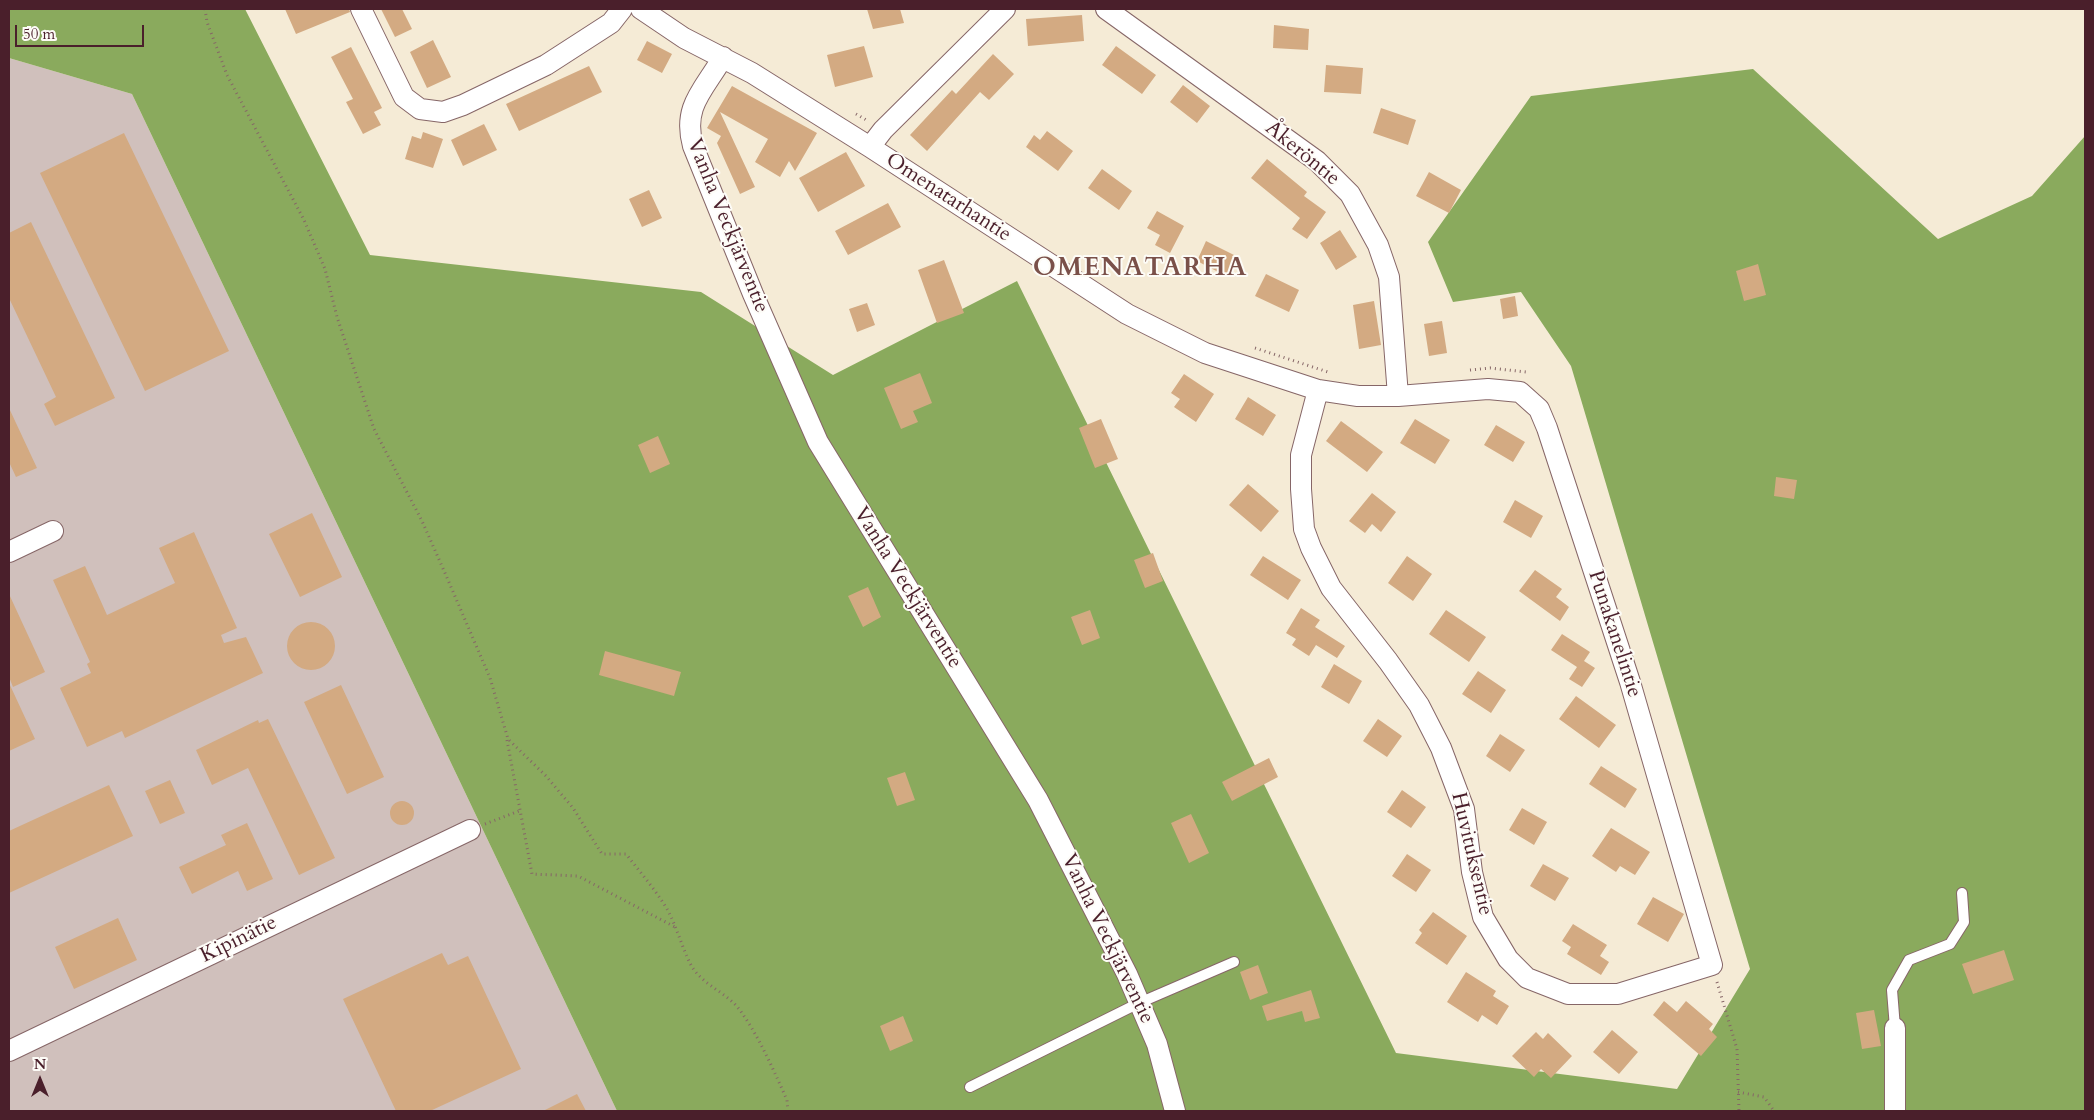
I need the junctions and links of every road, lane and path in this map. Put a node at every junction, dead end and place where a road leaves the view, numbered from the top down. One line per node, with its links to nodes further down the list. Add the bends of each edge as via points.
1 (205, 9): 20 (path, via 227,75 304,220 325,269 374,429 422,521 449,582 490,678)
2 (361, 9): 3 (street, via 404,97 420,109 443,112 546,65 611,24)
3 (622, 9)
4 (642, 9): 7 (street, Omenatarhantie, via 684,38)
5 (1005, 9): 9 (street)
6 (1106, 9): 17 (street, Åkeröntie, via 1317,161 1350,194 1378,245 1388,277)
7 (723, 57): 10 (street, Omenatarhantie); 27 (street, Vanha Veckjärventie, via 694,102 689,130 753,294 818,442 1038,800)
8 (851, 112): 9 (path)
9 (884, 130): 10 (street)
10 (870, 147): 15 (street, Omenatarhantie, via 1127,314 1205,353)
11 (1253, 347): 14 (path)
12 (1463, 371): 13 (path, via 1490,368)
13 (1526, 372)
14 (1335, 374)
15 (1318, 390): 17 (street, Omenatarhantie, via 1358,396); 26 (street, Huvituksentie, via 1301,455 1304,529 1330,588 1419,705 1441,748 1464,809 1472,872 1483,917 1508,959 1527,978 1568,994 1618,994)
16 (1439, 393): 17 (street, Omenatarhantie); 26 (street, Punakanelintie, via 1488,389 1520,392 1539,409 1630,682)
17 (1398, 396)
18 (52, 531): 19 (street)
19 (9, 552)
20 (506, 734): 21 (path); 24 (path, via 508,740 546,776 573,808 602,854 626,854 649,883)
21 (519, 811): 22 (path); 24 (path, via 532,874 578,876)
22 (470, 830): 29 (street, Kipinätie)
23 (1962, 893): 28 (lane, via 1964,922 1950,944 1909,960 1892,990)
24 (676, 927): 32 (path, via 692,966 707,983 738,1007 787,1100)
25 (1234, 962): 27 (lane)
26 (1712, 965): 31 (path, via 1737,1049)
27 (1139, 1003): 30 (lane); 33 (street, Vanha Veckjärventie, via 1157,1044)
28 (1896, 1028): 36 (street)
29 (11, 1043)
30 (970, 1087)
31 (1738, 1092): 34 (path); 35 (path, via 1764,1097)
32 (788, 1111)
33 (1175, 1111)
34 (1739, 1111)
35 (1774, 1111)
36 (1895, 1111)

